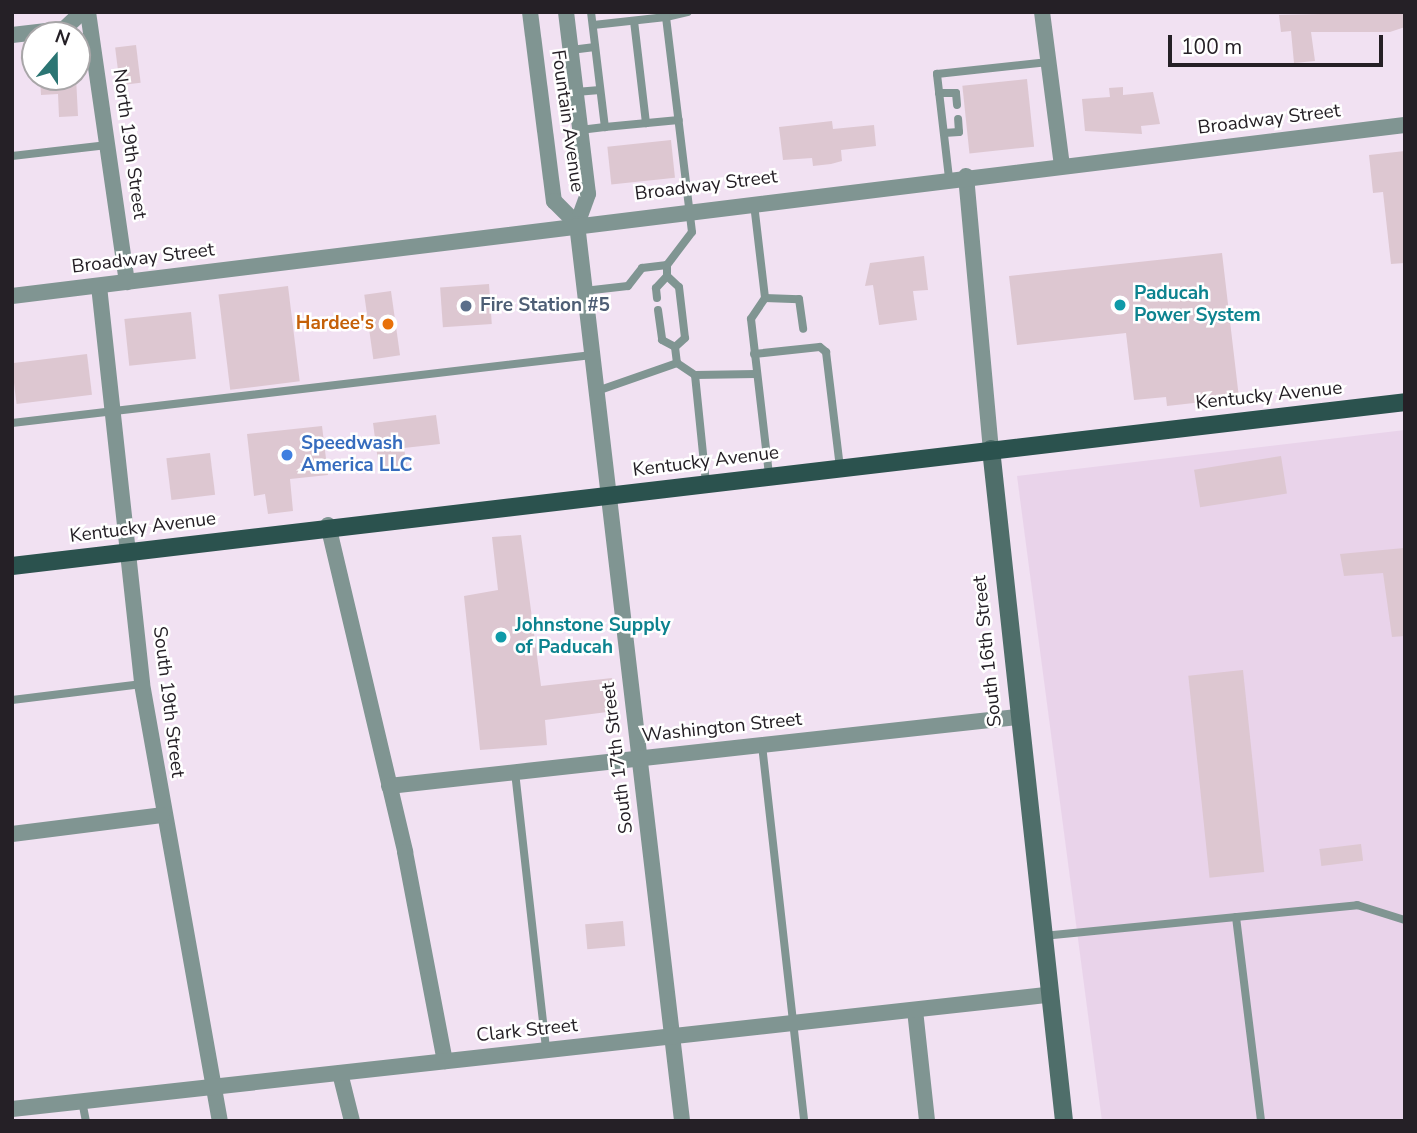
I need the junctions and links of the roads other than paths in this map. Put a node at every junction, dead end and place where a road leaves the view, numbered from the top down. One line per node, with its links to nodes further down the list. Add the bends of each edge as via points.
1 (82, 12): 11 (street, via 64,29)
2 (88, 12): 26 (street, North 19th Street)
3 (530, 12): 32 (street, Fountain Avenue, via 554,201)
4 (566, 12): 13 (street, Fountain Avenue)
5 (591, 12): 10 (lane)
6 (687, 12): 8 (lane)
7 (1042, 12): 14 (street)
8 (666, 17): 9 (lane); 20 (lane)
9 (634, 20): 10 (lane); 21 (lane)
10 (593, 25): 12 (lane)
11 (12, 35)
12 (595, 47): 13 (lane); 15 (lane)
13 (571, 50): 16 (street, Fountain Avenue)
14 (1048, 62): 17 (lane, via 937,74); 28 (street)
15 (600, 90): 16 (lane); 23 (lane)
16 (576, 93): 24 (street, Fountain Avenue)
17 (939, 93): 18 (lane, via 956,93); 25 (lane)
18 (957, 105)
19 (958, 119): 25 (lane, via 959,132)
20 (679, 120): 21 (lane); 31 (lane)
21 (646, 123): 23 (lane)
22 (1405, 125): 28 (street, Broadway Street)
23 (605, 127): 24 (lane)
24 (580, 130): 32 (street, Fountain Avenue, via 588,194)
25 (944, 133): 29 (lane)
26 (110, 144): 27 (lane); 35 (street, North 19th Street)
27 (12, 156)
28 (1062, 165): 29 (street, Broadway Street)
29 (958, 177): 30 (street, Broadway Street); 53 (street, South 16th Street)
30 (753, 201): 31 (street, Broadway Street); 40 (lane)
31 (691, 208): 32 (street, Broadway Street); 33 (lane, via 692,232)
32 (577, 224): 35 (street, Broadway Street); 37 (street, South 17th Street)
33 (667, 265): 34 (lane); 37 (lane, via 642,268 628,286)
34 (667, 276): 39 (lane, via 656,288); 43 (lane, via 679,287 685,338)
35 (127, 282): 36 (street, Broadway Street)
36 (99, 286): 38 (street, Broadway Street); 51 (street, South 19th Street)
37 (584, 291): 45 (street, South 17th Street)
38 (12, 296)
39 (657, 298)
40 (765, 298): 42 (lane, via 799,299); 44 (lane, via 751,319)
41 (658, 310): 43 (lane, via 662,340)
42 (803, 329)
43 (675, 348): 46 (lane)
44 (754, 354): 47 (lane); 54 (lane, via 820,347 826,352)
45 (592, 355): 49 (street, South 17th Street); 51 (lane)
46 (677, 363): 48 (lane); 49 (lane)
47 (756, 374): 48 (lane); 55 (lane)
48 (695, 375): 56 (lane)
49 (596, 391): 57 (street, South 17th Street)
50 (1405, 402): 53 (main road, Kentucky Avenue)
51 (113, 411): 52 (lane); 59 (street, South 19th Street)
52 (12, 423)
53 (991, 449): 54 (main road, Kentucky Avenue); 63 (street, South 16th Street)
54 (840, 467): 55 (main road, Kentucky Avenue)
55 (769, 475): 56 (main road, Kentucky Avenue)
56 (706, 483): 57 (main road, Kentucky Avenue)
57 (607, 495): 58 (main road, Kentucky Avenue); 65 (street, South 17th Street)
58 (328, 525): 59 (main road, Kentucky Avenue); 67 (street)
59 (131, 552): 60 (main road, Kentucky Avenue); 61 (street, South 19th Street)
60 (12, 566)
61 (142, 684): 62 (lane); 68 (street, South 19th Street)
62 (12, 700)
63 (1017, 716): 64 (street, Washington Street); 72 (street, South 16th Street)
64 (762, 745): 65 (street, Washington Street); 75 (lane)
65 (639, 758): 66 (street, Washington Street); 76 (street, South 17th Street)
66 (515, 772): 67 (street, Washington Street); 77 (lane)
67 (389, 786): 78 (street)
68 (162, 815): 69 (street); 80 (street, South 19th Street)
69 (12, 835)
70 (1236, 917): 71 (lane, via 1357,905); 72 (lane); 90 (lane)
71 (1405, 920)
72 (1040, 936): 73 (street, South 16th Street)
73 (1046, 995): 74 (street, Clark Street); 89 (street, South 16th Street)
74 (915, 1010): 75 (street, Clark Street); 88 (street)
75 (793, 1023): 76 (street, Clark Street); 87 (lane)
76 (672, 1036): 77 (street, Clark Street); 86 (street, South 17th Street)
77 (546, 1050): 78 (street, Clark Street)
78 (445, 1061): 79 (street, Clark Street)
79 (340, 1073): 80 (street, Clark Street); 85 (street)
80 (213, 1087): 81 (street, Clark Street); 84 (street, South 19th Street)
81 (82, 1101): 82 (street, Clark Street); 83 (lane)
82 (12, 1109)
83 (86, 1121)
84 (220, 1121)
85 (352, 1121)
86 (682, 1121)
87 (804, 1121)
88 (927, 1121)
89 (1063, 1121)
90 (1261, 1121)

